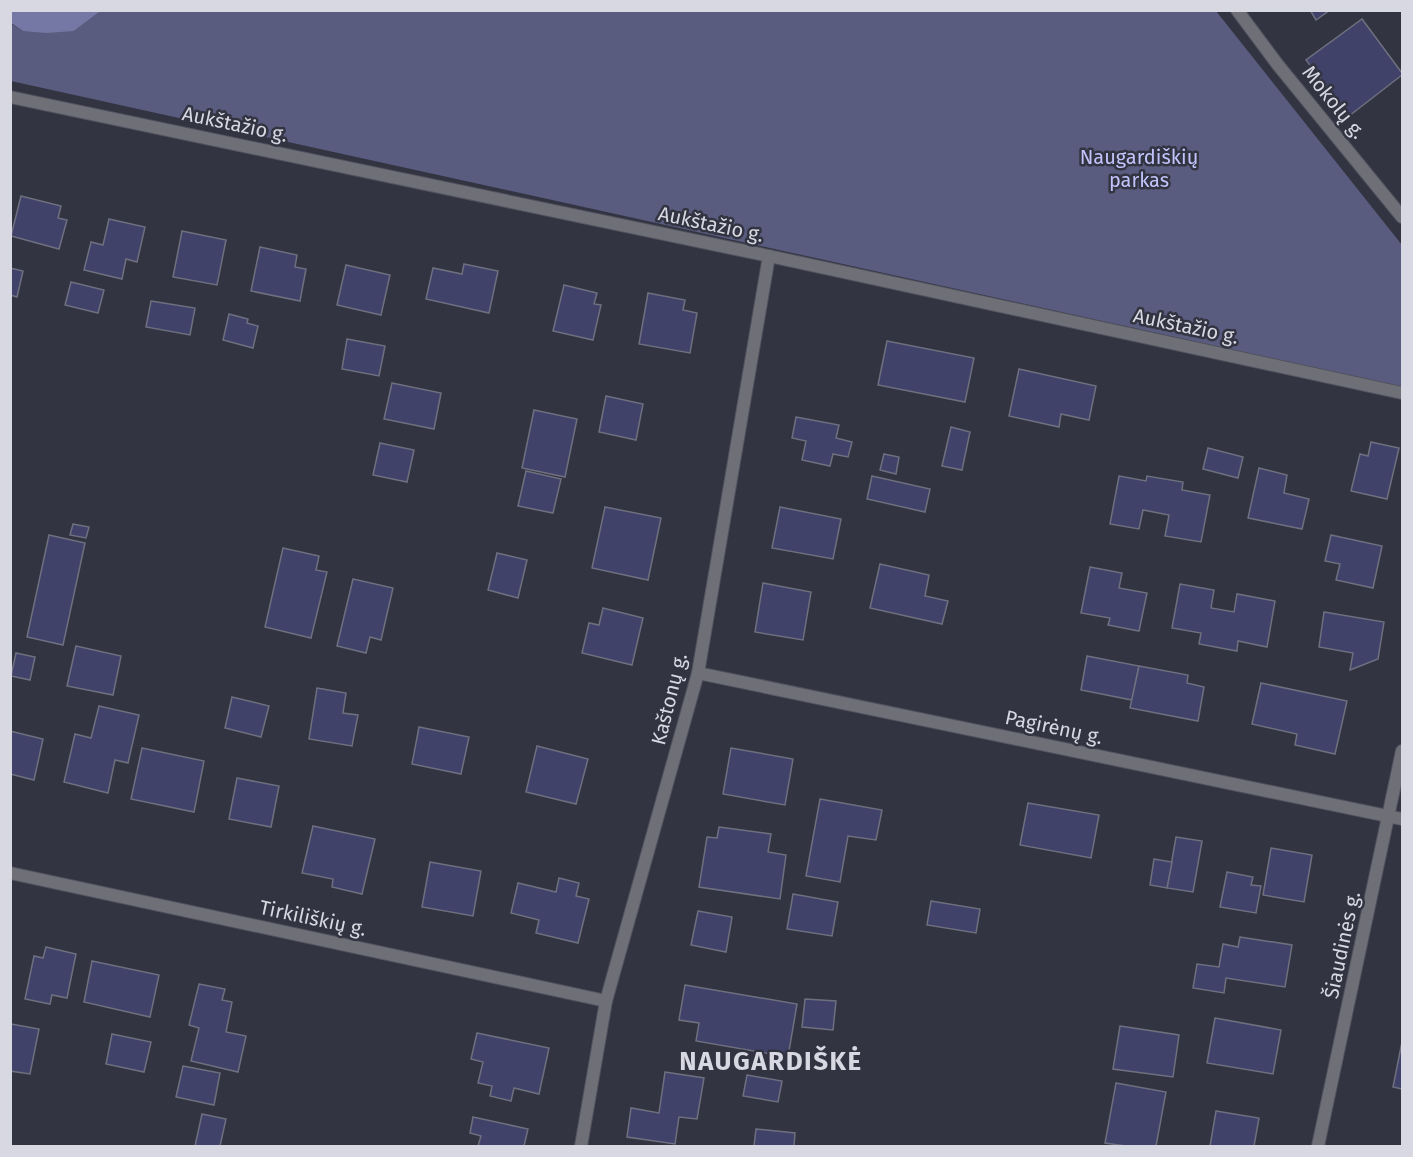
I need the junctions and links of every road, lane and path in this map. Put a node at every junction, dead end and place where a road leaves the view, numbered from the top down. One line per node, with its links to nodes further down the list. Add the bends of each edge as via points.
1 (1238, 10): 3 (street, Mokolų g.)
2 (10, 97): 4 (street, Aukštažio g.)
3 (1402, 217)
4 (770, 256): 5 (street, Aukštažio g.); 6 (street, Kaštonų g.)
5 (1402, 393)
6 (698, 673): 8 (street, Pagirėnų g.); 11 (street, Kaštonų g.)
7 (1402, 751): 8 (street, Šiaudinės g.)
8 (1389, 816): 9 (street, Pagirėnų g.); 13 (street, Šiaudinės g.)
9 (1402, 819)
10 (10, 873): 11 (street, Tirkiliškių g.)
11 (606, 1002): 12 (street, Kaštonų g.)
12 (581, 1146)
13 (1318, 1146)

